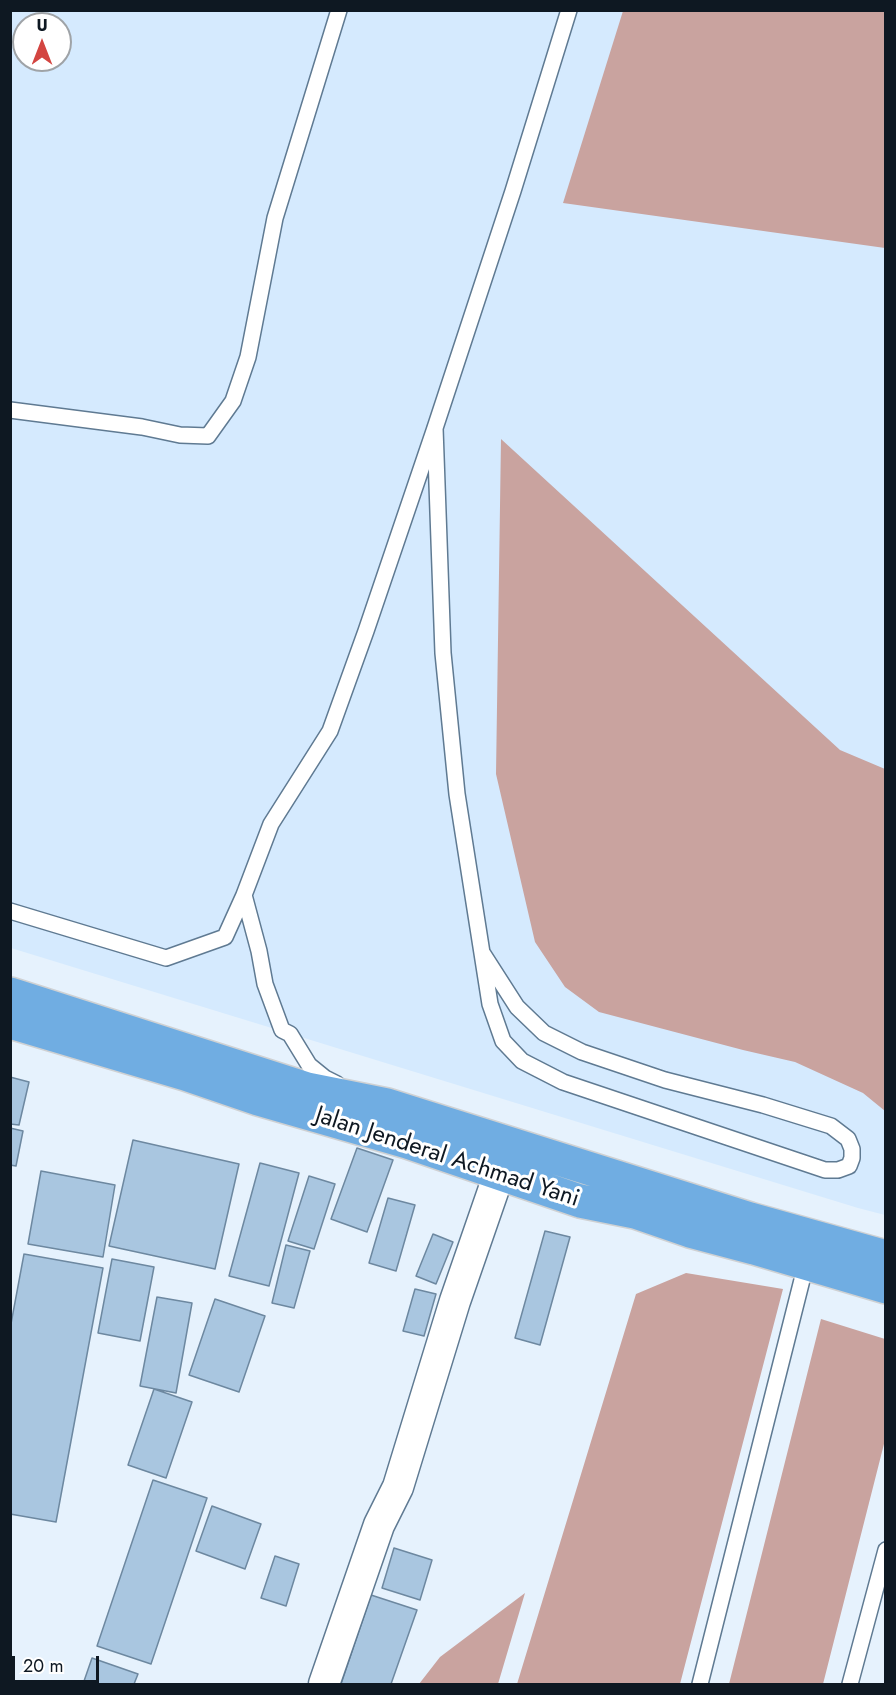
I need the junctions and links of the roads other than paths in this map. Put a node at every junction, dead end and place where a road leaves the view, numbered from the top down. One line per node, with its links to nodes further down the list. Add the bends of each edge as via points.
1 (339, 10): 3 (lane, via 275,218 248,357 233,401 208,436)
2 (569, 10): 4 (lane)
3 (10, 410)
4 (435, 428): 5 (lane, via 330,731 271,824); 7 (lane, via 443,653 458,794)
5 (244, 895): 6 (lane, via 225,937 166,958); 10 (lane, via 265,984 282,1030 290,1034 309,1065 325,1078)
6 (10, 911)
7 (483, 954): 7 (lane, via 517,1007 544,1033 582,1052 665,1080 831,1126 848,1140 852,1149 849,1166 825,1170 563,1082 522,1061 503,1041 490,1004)
8 (10, 994): 10 (highway, Jalan Jenderal Achmad Yani, via 307,1089)
9 (10, 1022): 11 (highway, Jalan Jenderal Achmad Yani, via 407,1142)
10 (387, 1105): 12 (highway, Jalan Jenderal Achmad Yani, via 750,1219)
11 (499, 1174): 13 (highway, Jalan Jenderal Achmad Yani, via 580,1202 635,1212 690,1232); 16 (street, via 454,1301 398,1487 379,1526)
12 (885, 1257)
13 (806, 1264): 14 (highway, Jalan Jenderal Achmad Yani); 17 (lane)
14 (885, 1287)
15 (885, 1550): 18 (lane)
16 (324, 1684)
17 (700, 1684)
18 (850, 1684)

